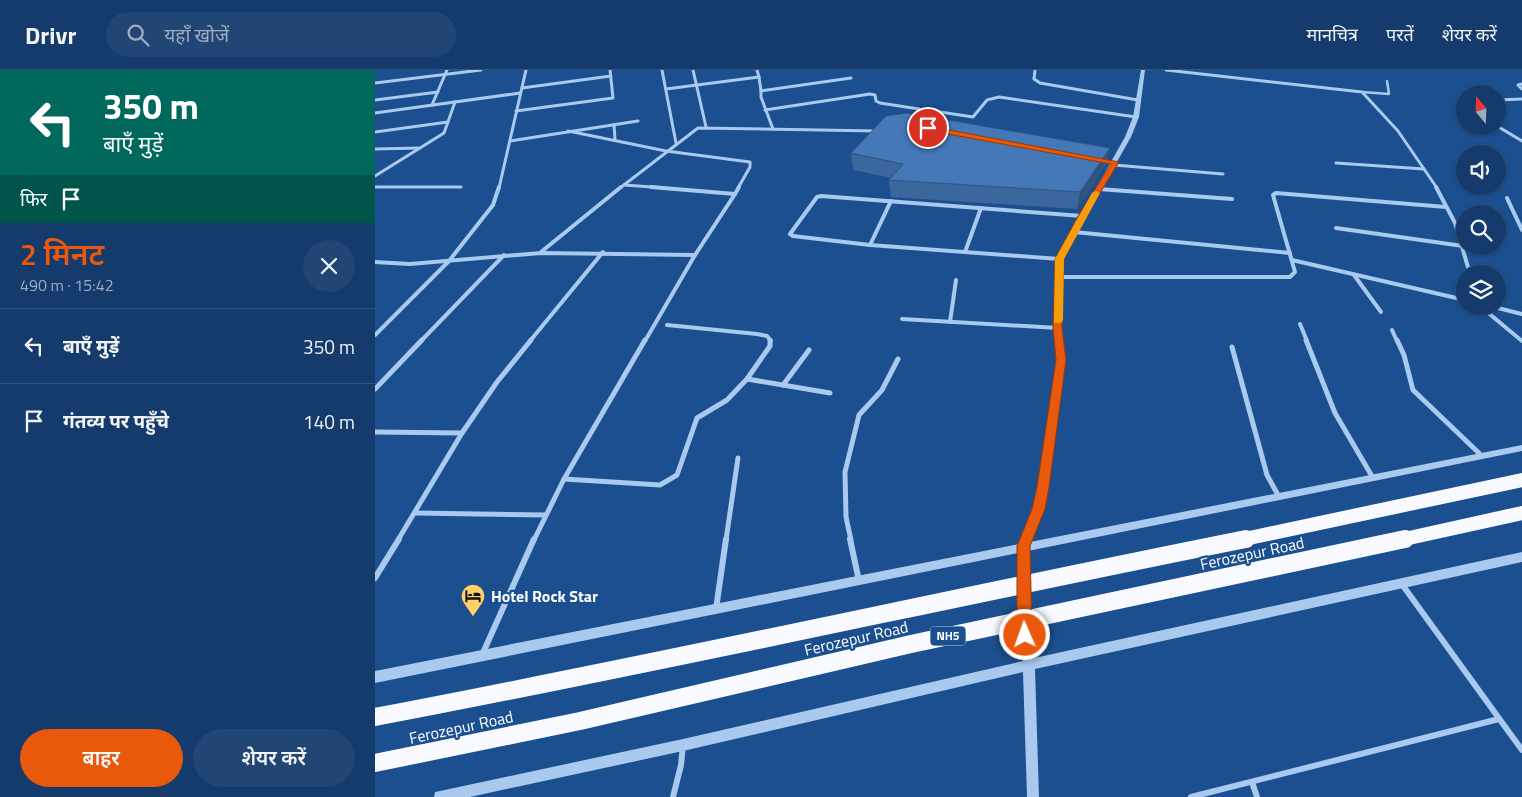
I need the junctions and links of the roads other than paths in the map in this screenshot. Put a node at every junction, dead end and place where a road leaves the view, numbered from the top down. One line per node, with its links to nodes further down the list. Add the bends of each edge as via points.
1 (447, 70): 11 (street)
2 (481, 70): 11 (street)
3 (526, 70): 21 (street)
4 (610, 70): 12 (street)
5 (662, 70): 20 (street)
6 (693, 70): 17 (street)
7 (757, 70): 13 (street)
8 (1035, 70): 26 (street, via 1034,79 1040,83)
9 (1143, 70): 26 (street)
10 (1166, 70): 24 (street)
11 (445, 74): 16 (street); 23 (street)
12 (611, 76): 21 (street); 34 (street, via 613,98)
13 (759, 77): 17 (street); 22 (street)
14 (851, 78): 22 (street)
15 (1387, 81): 24 (lane, via 1389,94)
16 (375, 83)
17 (698, 84): 20 (street); 40 (street)
18 (1522, 84): 19 (street, via 1518,85)
19 (1522, 88)
20 (666, 89): 49 (street)
21 (521, 90): 29 (street); 34 (street)
22 (761, 90): 32 (street)
23 (438, 92): 25 (street); 30 (street)
24 (1362, 92): 56 (street, via 1396,128)
25 (375, 100)
26 (1138, 100): 36 (street)
27 (1506, 100): 28 (street)
28 (1522, 100)
29 (455, 102): 30 (street); 38 (street)
30 (432, 105): 35 (street)
31 (919, 109): 32 (street, via 880,103 871,94)
32 (765, 110): 41 (street)
33 (927, 110): 36 (street, via 973,117 987,100 999,97)
34 (516, 111): 48 (street)
35 (375, 112)
36 (1136, 117): 55 (street)
37 (639, 121): 39 (street)
38 (448, 122): 44 (street); 50 (street, via 444,133)
39 (614, 125): 45 (street); 47 (street)
40 (706, 127): 41 (street); 49 (street)
41 (773, 129): 42 (street)
42 (881, 130)
43 (1506, 131): 46 (street)
44 (375, 132)
45 (568, 132): 47 (street); 48 (street)
46 (1521, 139)
47 (615, 140): 52 (street)
48 (510, 141): 84 (street, via 496,200)
49 (676, 143): 52 (street)
50 (421, 148): 51 (street); 58 (street)
51 (375, 149)
52 (666, 151): 59 (street); 63 (street, via 750,162)
53 (1106, 160): 55 (street)
54 (1336, 162): 56 (street)
55 (1115, 164): 57 (street); 62 (street)
56 (1424, 169): 67 (street)
57 (1223, 174)
58 (375, 176)
59 (624, 185): 63 (street); 78 (street)
60 (461, 187): 61 (street)
61 (375, 188)
62 (1099, 189): 65 (street); 69 (street)
63 (735, 194): 80 (street)
64 (1507, 198): 72 (street)
65 (1232, 199)
66 (891, 201): 68 (street); 74 (street); 74 (street, via 819,196 789,234)
67 (1446, 207): 71 (street); 79 (street, via 1276,193 1273,195)
68 (981, 208): 69 (street); 77 (street)
69 (1082, 216): 73 (street)
70 (1336, 228): 75 (street)
71 (1456, 230)
72 (1522, 230)
73 (1075, 232): 79 (street); 82 (street)
74 (870, 244): 77 (street)
75 (1456, 245)
76 (603, 252): 78 (street); 80 (street); 110 (street, via 503,374)
77 (965, 252): 82 (street)
78 (541, 253): 81 (street)
79 (1289, 253): 83 (street)
80 (695, 254): 115 (street)
81 (504, 255): 84 (street); 107 (street)
82 (1059, 259): 87 (street)
83 (1292, 260): 86 (street); 87 (street, via 1295,274 1286,278)
84 (449, 261): 85 (street); 100 (street)
85 (375, 262)
86 (1354, 274): 89 (street); 91 (street)
87 (1059, 277): 98 (street)
88 (956, 280): 95 (street)
89 (1456, 298)
90 (1506, 310): 92 (street)
91 (1381, 312)
92 (1522, 314)
93 (1491, 315): 101 (street)
94 (902, 319): 95 (street)
95 (950, 322): 98 (street)
96 (1300, 324): 114 (street, via 1335,413)
97 (667, 325): 105 (street, via 770,338 770,346)
98 (1057, 328): 121 (street, via 1061,360 1043,487 1039,509)
99 (1392, 330): 112 (street, via 1413,390)
100 (375, 335)
101 (1522, 341)
102 (1232, 347): 117 (street, via 1267,475)
103 (809, 350): 106 (street)
104 (898, 359): 124 (street, via 881,390 859,415 845,472 846,517)
105 (747, 379): 106 (street); 115 (street, via 721,406 697,418 677,475 667,482 660,485)
106 (783, 385): 108 (street)
107 (375, 389)
108 (830, 394)
109 (375, 432): 110 (street)
110 (462, 433): 118 (street)
111 (1522, 448): 112 (street)
112 (1482, 456): 114 (street)
113 (738, 458): 126 (street)
114 (1373, 478): 117 (street)
115 (564, 479): 120 (street)
116 (1522, 480): 130 (highway, Ferozepur Road, bridge)
117 (1278, 496): 121 (street)
118 (415, 513): 120 (street); 123 (street)
119 (1522, 513): 134 (highway, Ferozepur Road / NH5, bridge, via 911,644 580,721)
120 (545, 515): 127 (street)
121 (1023, 546): 124 (street); 128 (street)
122 (1522, 557): 125 (street)
123 (375, 578)
124 (859, 582): 126 (street)
125 (1401, 583): 128 (street); 131 (street)
126 (715, 610): 127 (street)
127 (482, 655): 129 (street)
128 (1029, 665): 132 (street); 138 (street)
129 (375, 677)
130 (375, 717)
131 (1499, 719): 133 (street); 135 (street)
132 (683, 744): 136 (street); 137 (street)
133 (1522, 750)
134 (375, 763)
135 (1252, 782): 139 (street); 140 (street)
136 (440, 797)
137 (673, 797)
138 (1033, 797)
139 (1191, 797)
140 (1257, 797)

